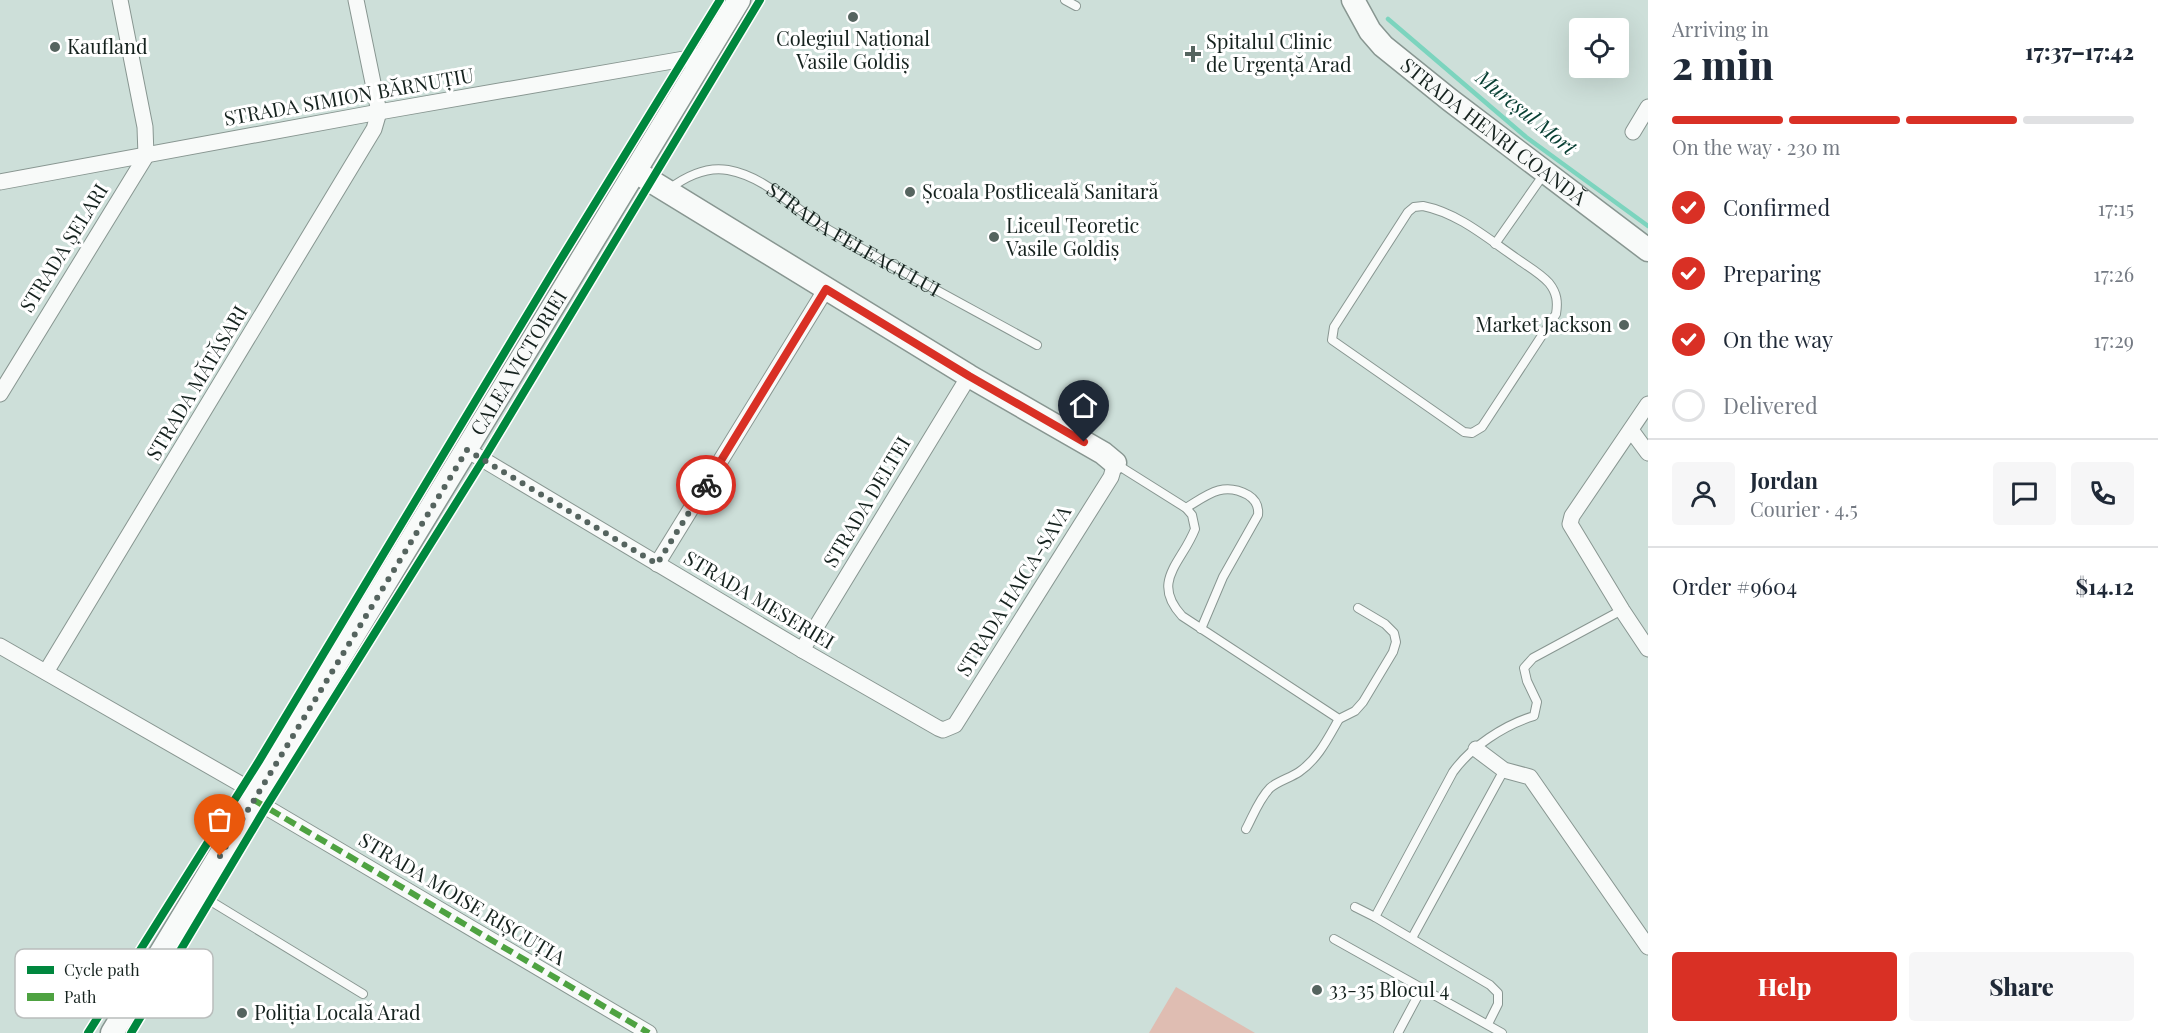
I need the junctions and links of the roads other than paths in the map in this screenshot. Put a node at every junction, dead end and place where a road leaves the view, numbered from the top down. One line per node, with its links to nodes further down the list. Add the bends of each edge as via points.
1 (120, 0): 11 (street, via 145,127)
2 (356, 0): 9 (street)
3 (739, 0): 7 (main road, CALEA VICTORIEI)
4 (1065, 0): 6 (lane)
5 (1353, 0): 13 (main road, STRADA HENRI COANDĂ, via 1370,32 1383,46)
6 (1076, 6)
7 (707, 55): 9 (street, STRADA SIMION BĂRNUȚIU); 12 (main road, CALEA VICTORIEI)
8 (1648, 107): 10 (street)
9 (379, 112): 11 (street, STRADA SIMION BĂRNUȚIU); 35 (street, STRADA MĂTĂSARI, via 368,142)
10 (1633, 132)
11 (146, 156): 14 (street, STRADA SIMION BĂRNUȚIU); 21 (street, STRADA ȘELARI)
12 (636, 172): 15 (main road); 24 (main road, CALEA VICTORIEI)
13 (1545, 172): 16 (lane); 17 (main road, STRADA HENRI COANDĂ)
14 (0, 182)
15 (667, 191): 18 (main road); 19 (lane, STRADA FELEACULUI, via 686,176 724,169 763,182 827,228)
16 (1495, 244): 16 (lane, via 1436,208 1414,207 1331,336 1335,344 1464,432 1472,433 1482,427 1556,314 1558,303 1549,283)
17 (1648, 250)
18 (826, 289): 20 (main road); 28 (street)
19 (1037, 345)
20 (969, 376): 26 (main road); 34 (street, STRADA DELTEI)
21 (0, 394)
22 (1648, 404): 23 (street)
23 (1630, 429): 25 (street); 30 (street, via 1570,524)
24 (467, 450): 28 (street, STRADA MESERIEI); 40 (main road, CALEA VICTORIEI)
25 (1648, 453)
26 (1115, 463): 27 (lane); 37 (street, STRADA HAICA-SAVA, via 1111,477 955,725 944,730)
27 (1186, 508): 31 (lane, via 1195,529 1169,578 1169,599 1182,616); 31 (lane, via 1226,488 1250,496 1258,508 1258,515 1223,577)
28 (657, 564): 34 (street, STRADA MESERIEI)
29 (1358, 608): 36 (lane, via 1384,624 1394,633 1396,642 1363,702)
30 (1622, 610): 33 (street); 38 (lane, via 1533,658 1524,668 1537,702 1534,716 1508,727)
31 (1201, 628): 36 (lane)
32 (0, 646): 35 (street)
33 (1648, 649)
34 (802, 650): 37 (street, STRADA MESERIEI)
35 (46, 672): 40 (street, STRADA MOISE RIȘCUȚIA)
36 (1339, 719): 41 (lane, via 1313,760 1263,797)
37 (938, 728)
38 (1476, 749): 39 (street); 44 (lane, via 1453,772)
39 (1504, 770): 45 (lane); 47 (street, via 1530,777)
40 (256, 797): 42 (main road, CALEA VICTORIEI); 54 (street, STRADA MOISE RIȘCUȚIA)
41 (1246, 829)
42 (198, 893): 48 (main road, CALEA VICTORIEI); 50 (lane)
43 (1355, 907): 44 (lane)
44 (1376, 917): 45 (lane)
45 (1412, 938): 52 (lane, via 1498,993 1498,1004)
46 (1334, 939): 49 (lane)
47 (1648, 947)
48 (164, 949)
49 (1422, 988): 52 (lane); 55 (lane)
50 (363, 994)
51 (121, 1018): 53 (main road, CALEA VICTORIEI)
52 (1488, 1024): 56 (lane)
53 (112, 1033)
54 (648, 1033)
55 (1398, 1033)
56 (1502, 1033)

